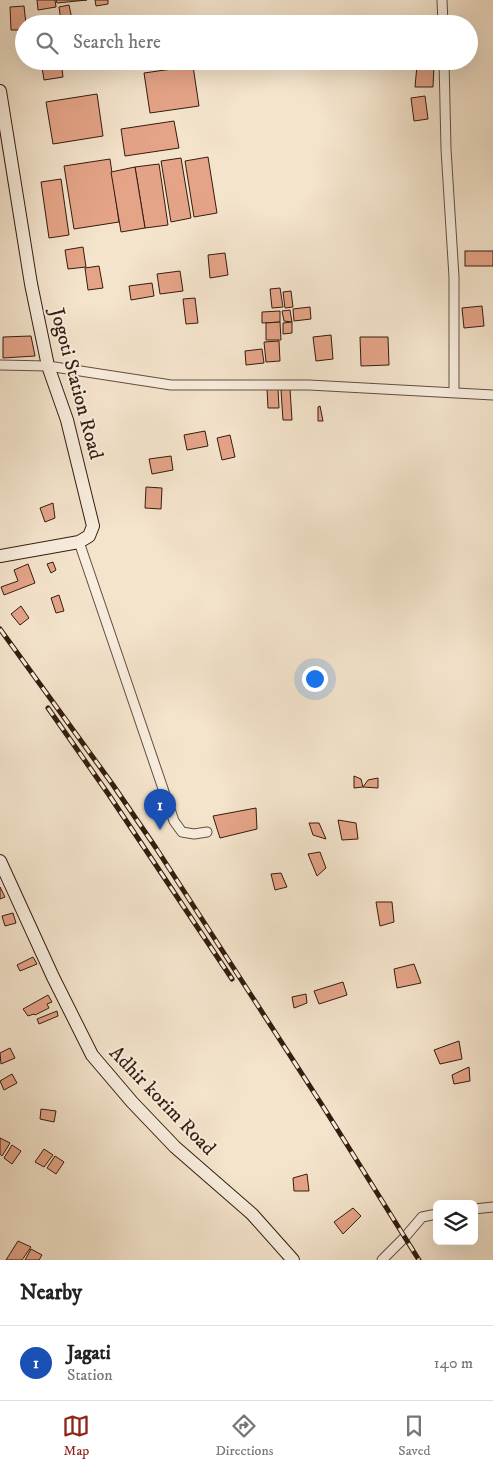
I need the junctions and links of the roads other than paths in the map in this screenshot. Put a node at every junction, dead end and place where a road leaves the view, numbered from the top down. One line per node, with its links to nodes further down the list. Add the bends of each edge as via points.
1 (442, 0): 2 (street)
2 (443, 15)
3 (444, 70): 7 (street, via 454,277)
4 (0, 91): 6 (street, Jogoti Station Road, via 31,284)
5 (0, 365): 6 (street)
6 (48, 366): 7 (street, via 171,385 309,385); 9 (street, Jogoti Station Road, via 67,420 93,526 89,536)
7 (454, 392): 8 (street)
8 (493, 395)
9 (80, 542): 10 (street); 11 (street, via 174,821 182,832)
10 (0, 556)
11 (207, 832)
12 (0, 861): 16 (street, Adhir korim Road, via 92,1055 175,1147 252,1214)
13 (493, 1208): 14 (street)
14 (478, 1209)
15 (433, 1215): 17 (street, via 422,1217)
16 (293, 1260)
17 (382, 1260)

